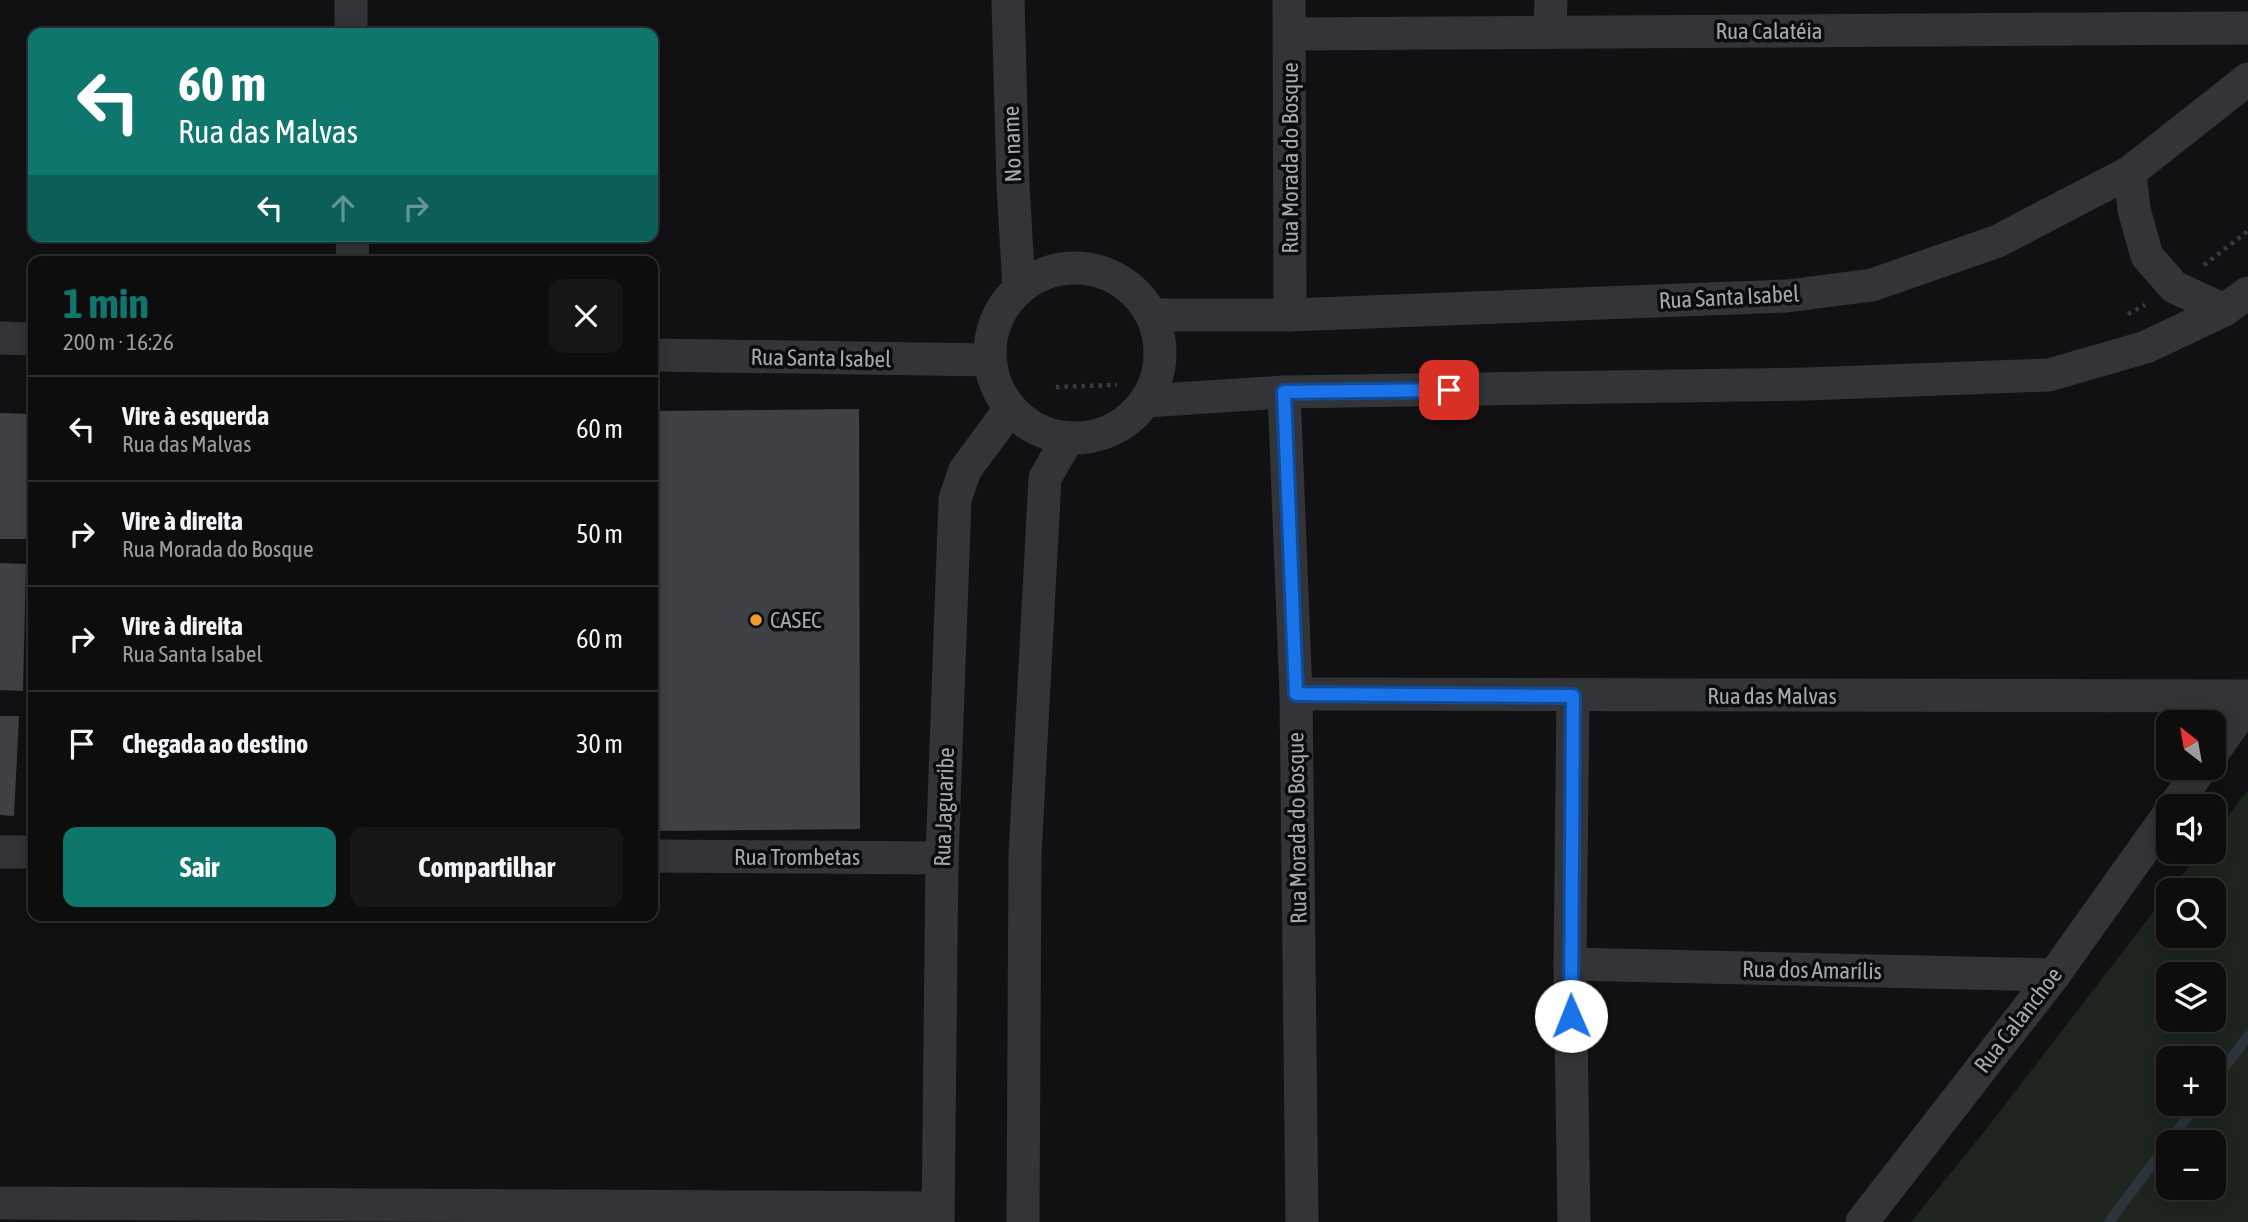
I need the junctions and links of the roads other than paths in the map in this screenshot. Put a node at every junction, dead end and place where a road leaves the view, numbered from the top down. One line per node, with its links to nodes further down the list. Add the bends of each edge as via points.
1 (351, 0): 5 (street)
2 (1008, 0): 10 (street, No name)
3 (1289, 0): 7 (street, Rua Morada do Bosque)
4 (1550, 16): 6 (street, Rua Calatéia); 7 (street, Rua Calatéia)
5 (351, 28)
6 (2248, 28)
7 (1290, 34): 13 (street, Rua Morada do Bosque)
8 (2248, 79): 9 (street, Rua Santa Isabel)
9 (2130, 172): 11 (street, via 2134,210 2147,256 2174,287); 13 (street, Rua Santa Isabel, via 1998,241 1872,285 1787,296)
10 (1019, 288): 12 (street, via 1059,268 1104,271 1124,282); 17 (street, via 1002,309 992,333)
11 (2236, 301): 18 (street, via 2146,347 2049,375 1807,384)
12 (1153, 315): 13 (street, Rua Santa Isabel); 19 (street, via 1161,359)
13 (1290, 315)
14 (0, 338): 15 (street)
15 (28, 339)
16 (658, 355): 17 (street, Rua Santa Isabel)
17 (989, 360): 20 (street, via 996,386)
18 (1284, 392): 19 (street); 22 (street, Rua Morada do Bosque)
19 (1146, 401): 21 (street, via 1112,430)
20 (1010, 409): 21 (street, via 1026,424); 31 (street, Rua Jaguaribe, via 965,470 955,499)
21 (1068, 438): 36 (street, via 1045,478 1025,855)
22 (1296, 694): 23 (street, Rua das Malvas); 37 (street, Rua Morada do Bosque)
23 (1573, 696): 24 (street, Rua das Malvas); 32 (street)
24 (2248, 696)
25 (2248, 703): 26 (street)
26 (2226, 734)
27 (2156, 832): 33 (street, Rua Calanchoe)
28 (0, 852): 29 (street)
29 (28, 852)
30 (658, 856): 31 (street, Rua Trombetas)
31 (942, 858): 35 (street, Rua Jaguaribe)
32 (1570, 964): 33 (street, Rua dos Amarílis); 38 (street)
33 (2054, 975): 39 (street, Rua Calanchoe)
34 (0, 1203): 35 (street)
35 (938, 1215)
36 (1023, 1222)
37 (1301, 1222)
38 (1574, 1222)
39 (1862, 1222)

